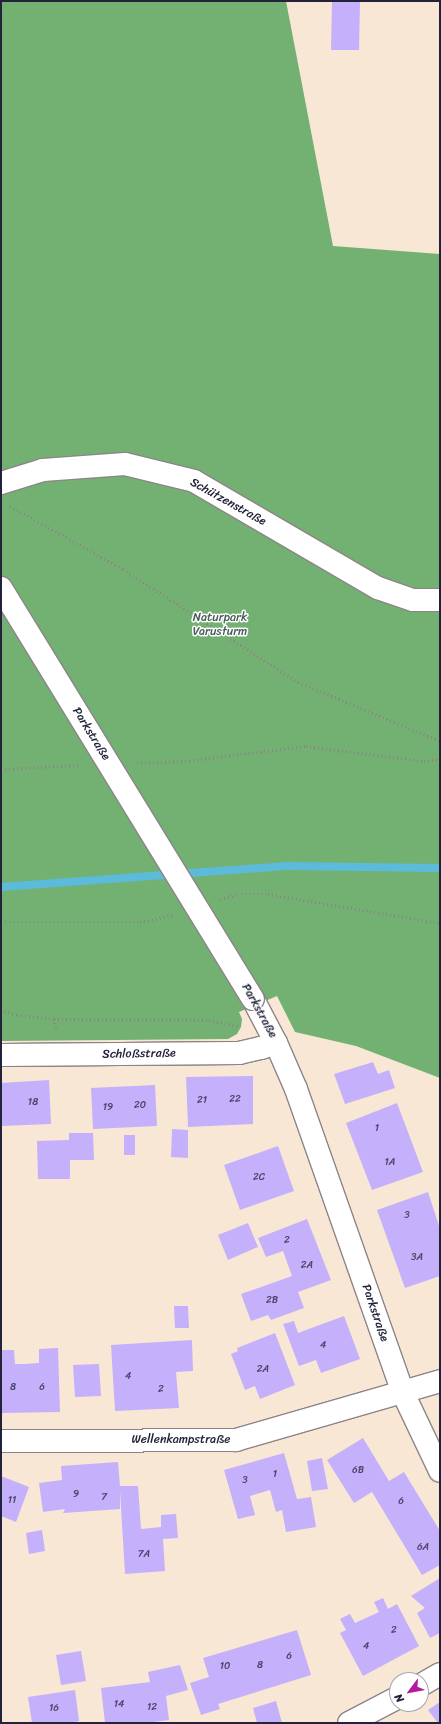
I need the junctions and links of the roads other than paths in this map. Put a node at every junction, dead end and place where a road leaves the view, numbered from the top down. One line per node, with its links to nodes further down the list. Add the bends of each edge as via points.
1 (1, 483): 3 (street, Schützenstraße, via 43,470 125,464 194,482 378,588 413,600)
2 (1, 588): 4 (street, Parkstraße, bridge, via 253,998)
3 (440, 600)
4 (276, 1043): 5 (street, Schloßstraße, via 239,1053); 7 (street, Parkstraße, via 296,1089)
5 (1, 1055)
6 (440, 1382): 7 (street, Wellenkampstraße)
7 (402, 1393): 8 (street, Wellenkampstraße, via 236,1440); 9 (street, Parkstraße)
8 (1, 1441)
9 (440, 1471)
10 (440, 1674): 11 (street)
11 (429, 1680)
12 (389, 1702): 13 (street)
13 (349, 1723)

